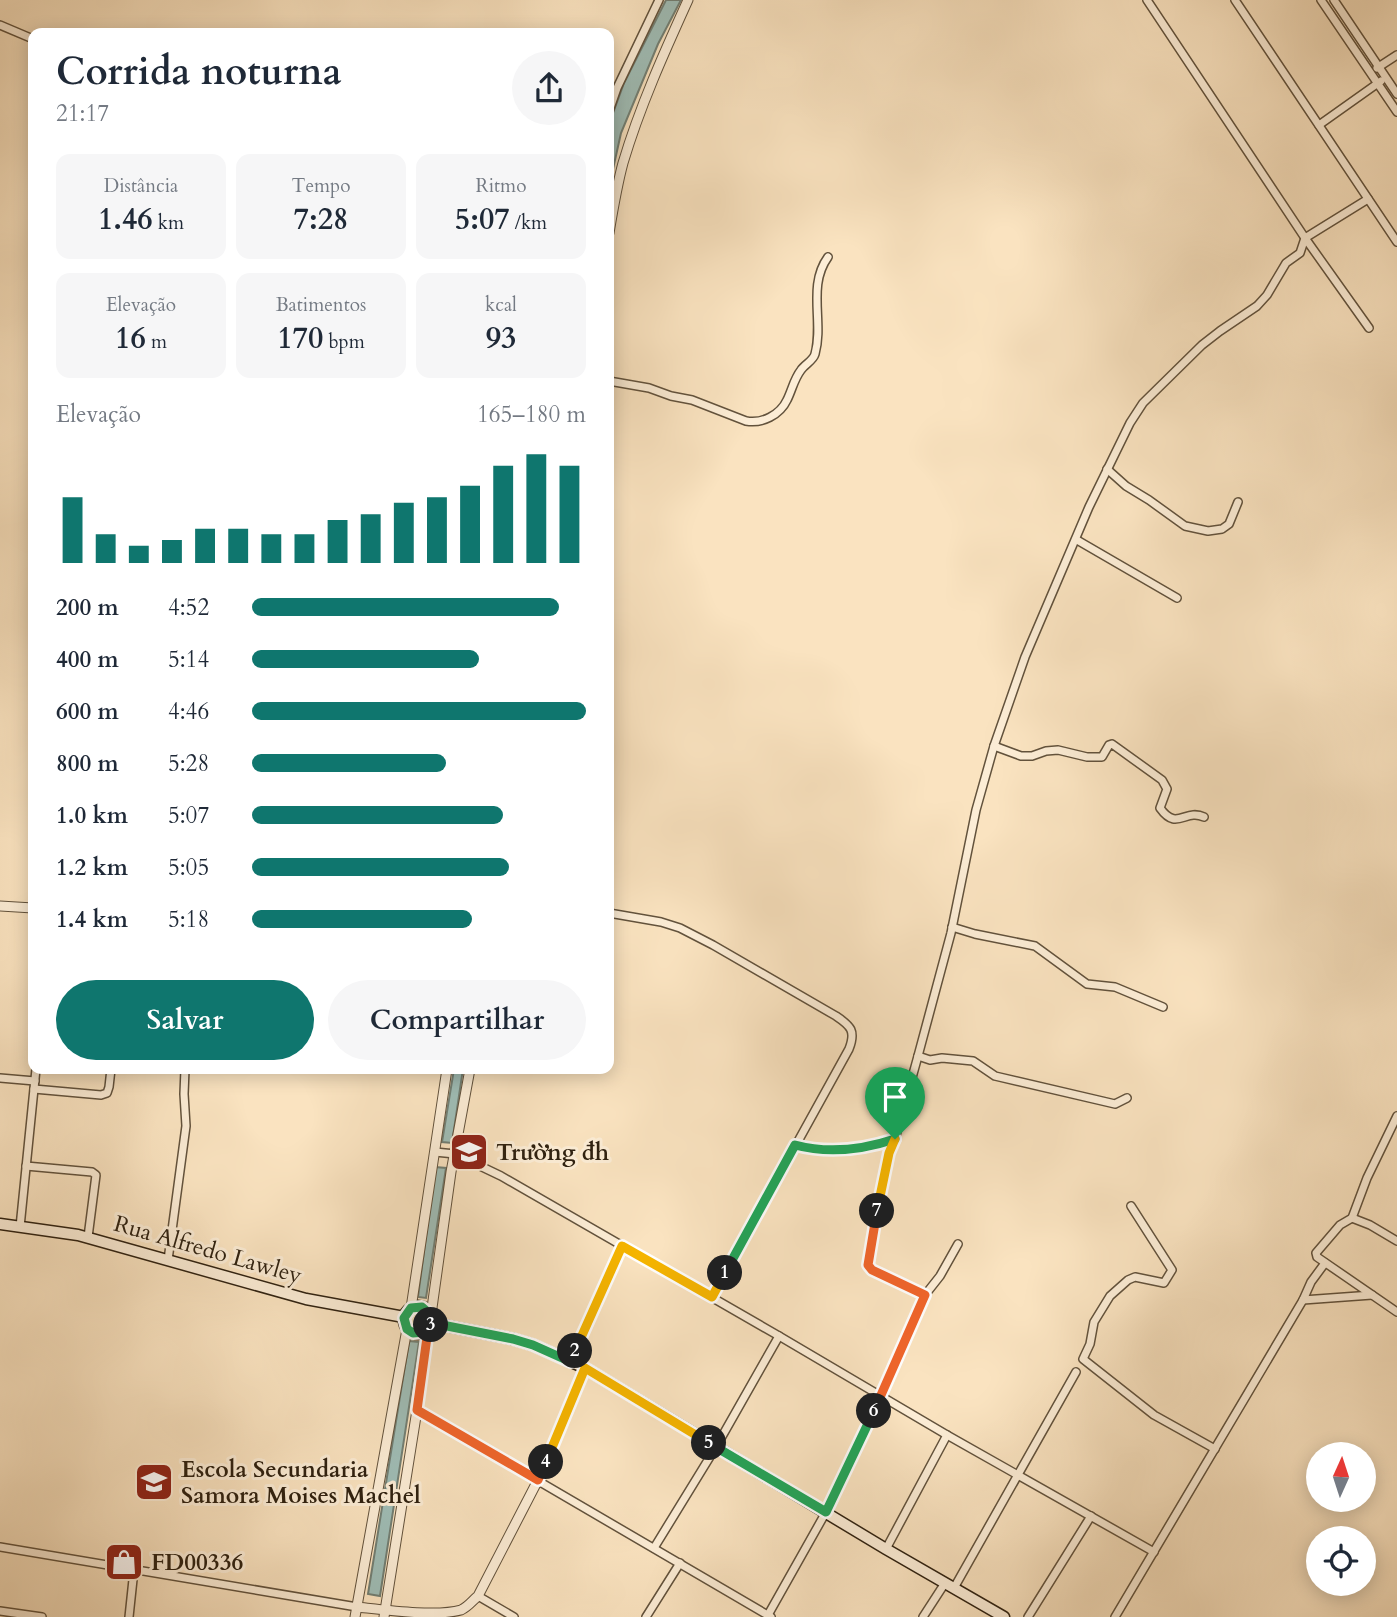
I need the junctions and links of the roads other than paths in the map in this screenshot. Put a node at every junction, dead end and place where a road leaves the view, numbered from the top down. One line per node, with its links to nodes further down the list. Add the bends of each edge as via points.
1 (659, 0): 17 (street)
2 (688, 0): 21 (street, via 634,130)
3 (1147, 0): 22 (street)
4 (1235, 0): 19 (street)
5 (1321, 0): 8 (street)
6 (1334, 0): 7 (street)
7 (1339, 8): 8 (street); 12 (street)
8 (1331, 14): 13 (street)
9 (0, 25): 10 (street)
10 (28, 37)
11 (1397, 55): 12 (street)
12 (1379, 67): 13 (street); 14 (street)
13 (1371, 72): 15 (street)
14 (1386, 78): 15 (street); 16 (street)
15 (1378, 83): 18 (street); 19 (street)
16 (1397, 94)
17 (614, 97)
18 (1397, 112)
19 (1319, 125): 20 (street)
20 (1368, 199): 22 (street); 23 (street)
21 (614, 207)
22 (1305, 238): 25 (street); 27 (street, via 1300,253 1286,263 1257,306 1202,345 1143,403)
23 (1397, 242)
24 (828, 257): 26 (street, via 818,286 815,355 801,369 781,410 773,415 746,421 692,400)
25 (1368, 328)
26 (614, 382)
27 (1107, 469): 28 (street, via 1185,526 1222,529); 29 (street)
28 (1238, 502)
29 (1077, 540): 30 (street); 31 (street, via 1025,657)
30 (1177, 598)
31 (994, 746): 32 (street, via 1021,756 1058,750 1101,757 1112,744 1163,780 1167,789 1160,808 1171,819 1194,814); 36 (street)
32 (1204, 817)
33 (0, 906): 34 (street)
34 (28, 908)
35 (614, 914): 49 (street, via 680,928 846,1023 853,1040)
36 (952, 927): 37 (street, via 1035,946 1087,984 1115,987); 38 (street)
37 (1163, 1007)
38 (918, 1056): 46 (street, via 974,1061 995,1076 1115,1104); 48 (street)
39 (36, 1074): 45 (street)
40 (110, 1074): 45 (street, via 107,1093 101,1095)
41 (185, 1074): 61 (street, via 186,1126)
42 (446, 1074): 50 (street)
43 (469, 1074): 51 (street)
44 (0, 1078): 45 (street)
45 (35, 1085): 52 (street)
46 (1127, 1098)
47 (1397, 1116): 54 (street)
48 (895, 1139): 49 (street, via 842,1150); 63 (street, via 868,1265)
49 (795, 1145): 65 (street)
50 (435, 1152): 51 (street); 68 (street)
51 (455, 1154): 60 (street); 69 (street)
52 (26, 1166): 56 (street); 57 (street, via 96,1175)
53 (1131, 1206): 78 (street, via 1172,1270 1164,1283 1135,1277 1110,1296 1094,1322 1083,1359 1154,1415)
54 (1352, 1218): 58 (street); 62 (street, via 1315,1253)
55 (0, 1224): 56 (main road, Rua Alfredo Lawley)
56 (20, 1227): 57 (main road, Rua Alfredo Lawley)
57 (88, 1237): 61 (main road, Rua Alfredo Lawley)
58 (1397, 1241)
59 (958, 1244): 63 (street)
60 (622, 1246): 65 (street); 71 (street)
61 (168, 1260): 68 (main road, Rua Alfredo Lawley, via 306,1299)
62 (1325, 1263): 64 (street); 66 (street)
63 (925, 1295): 74 (street)
64 (1372, 1295): 66 (street); 67 (street)
65 (712, 1297): 70 (street)
66 (1303, 1300): 78 (street)
67 (1397, 1312)
68 (407, 1318): 69 (main road, via 417,1334); 69 (main road, via 422,1307); 91 (street)
69 (430, 1323): 71 (main road, via 513,1339); 75 (street)
70 (779, 1336): 74 (street); 77 (street)
71 (571, 1362): 72 (main road)
72 (585, 1368): 77 (main road); 80 (street)
73 (1076, 1372): 79 (street)
74 (882, 1396): 76 (street); 81 (street)
75 (417, 1410): 80 (street); 93 (street)
76 (947, 1435): 79 (street); 85 (street)
77 (716, 1447): 81 (main road); 84 (street)
78 (1215, 1449): 86 (street)
79 (1018, 1475): 82 (street); 89 (street)
80 (538, 1480): 84 (street); 90 (street)
81 (826, 1512): 85 (main road); 95 (street)
82 (1091, 1516): 86 (street); 103 (street)
83 (0, 1547): 88 (street)
84 (654, 1548): 87 (street)
85 (886, 1549): 89 (main road)
86 (1154, 1552): 104 (street)
87 (680, 1563): 95 (street); 100 (street)
88 (134, 1570): 91 (street); 97 (street)
89 (950, 1585): 101 (street); 102 (main road)
90 (478, 1596): 94 (street, via 459,1611); 99 (street)
91 (357, 1606): 93 (street); 98 (street)
92 (0, 1611): 96 (street)
93 (384, 1614): 94 (street)
94 (429, 1616)
95 (770, 1616)
96 (42, 1617)
97 (130, 1617)
98 (355, 1617)
99 (514, 1617)
100 (646, 1617)
101 (923, 1617)
102 (1003, 1617)
103 (1028, 1617)
104 (1115, 1617)

